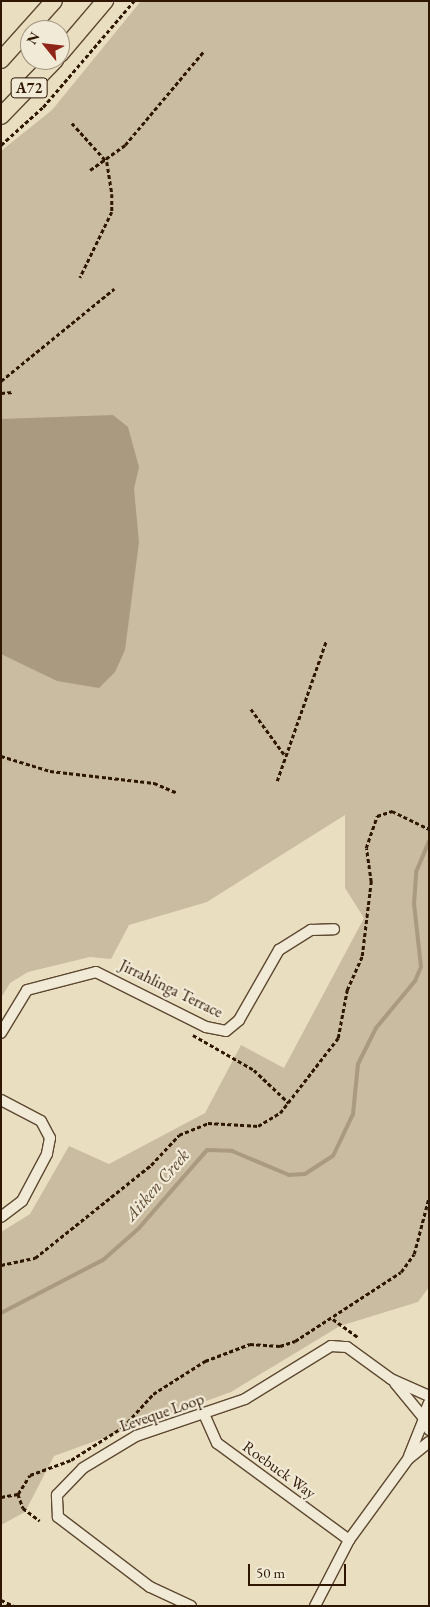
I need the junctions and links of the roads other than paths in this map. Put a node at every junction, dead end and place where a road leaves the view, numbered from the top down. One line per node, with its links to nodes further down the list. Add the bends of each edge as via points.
1 (54, 1): 4 (main road, A72)
2 (106, 1): 3 (main road)
3 (70, 42)
4 (1, 60)
5 (45, 70): 6 (main road, A72)
6 (1, 116)
7 (334, 929): 8 (street, Jirrahlinga Terrace, via 311,930 279,950 240,1020 226,1031 206,1027 96,972 28,990)
8 (1, 1033)
9 (1, 1100): 10 (street, via 41,1121 50,1138 47,1154 22,1202)
10 (1, 1217)
11 (392, 1379): 12 (street, Leveque Loop); 14 (street, Leveque Loop, via 351,1349 331,1346 262,1390); 15 (street, Leveque Loop)
12 (429, 1396)
13 (429, 1402): 15 (street)
14 (204, 1414): 18 (street, Roebuck Way, via 217,1443); 19 (street, Leveque Loop, via 108,1450 72,1478 54,1506 62,1522 86,1540 150,1587)
15 (425, 1423): 17 (street)
16 (429, 1442): 17 (street)
17 (408, 1460): 18 (street)
18 (349, 1540): 20 (street)
19 (190, 1606)
20 (315, 1606)

